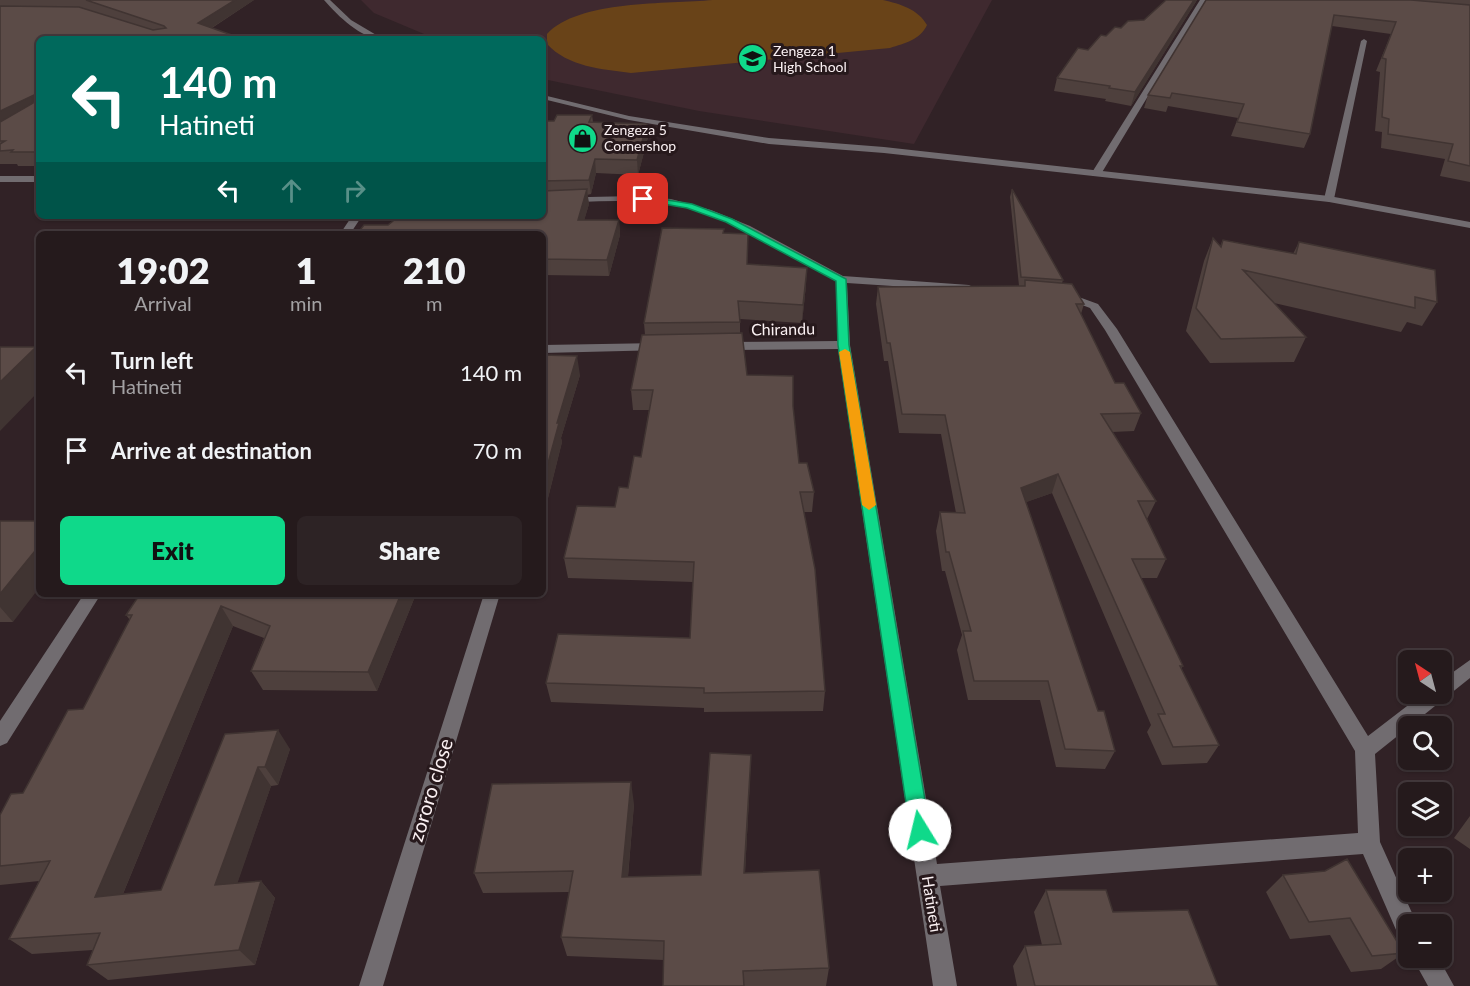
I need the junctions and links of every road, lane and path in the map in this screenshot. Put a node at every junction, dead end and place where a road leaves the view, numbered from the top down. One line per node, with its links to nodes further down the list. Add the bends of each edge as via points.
1 (327, 0): 3 (street, via 349,21)
2 (1203, 0): 6 (street)
3 (375, 36)
4 (1364, 41): 9 (street)
5 (546, 98): 6 (street, via 628,118 769,141)
6 (1096, 174): 9 (street)
7 (0, 179): 8 (street)
8 (36, 180)
9 (1329, 199): 11 (street)
10 (546, 201): 12 (street, via 643,199 689,206 729,220)
11 (1470, 225)
12 (841, 279): 13 (street); 15 (street, Hatineti)
13 (984, 289)
14 (1056, 294): 25 (street, via 1094,306 1111,329)
15 (844, 345): 16 (street, Chirandu); 27 (street, Hatineti)
16 (705, 346)
17 (670, 347): 18 (street)
18 (546, 349)
19 (91, 597): 24 (street)
20 (491, 597): 30 (street, zororo close)
21 (1470, 668): 22 (street)
22 (1452, 682)
23 (1424, 704): 25 (street)
24 (0, 737)
25 (1365, 750): 26 (street)
26 (1370, 843): 27 (street); 28 (street)
27 (927, 876): 31 (street, Hatineti)
28 (1401, 914)
29 (1431, 968): 32 (street)
30 (371, 986)
31 (945, 986)
32 (1442, 986)

